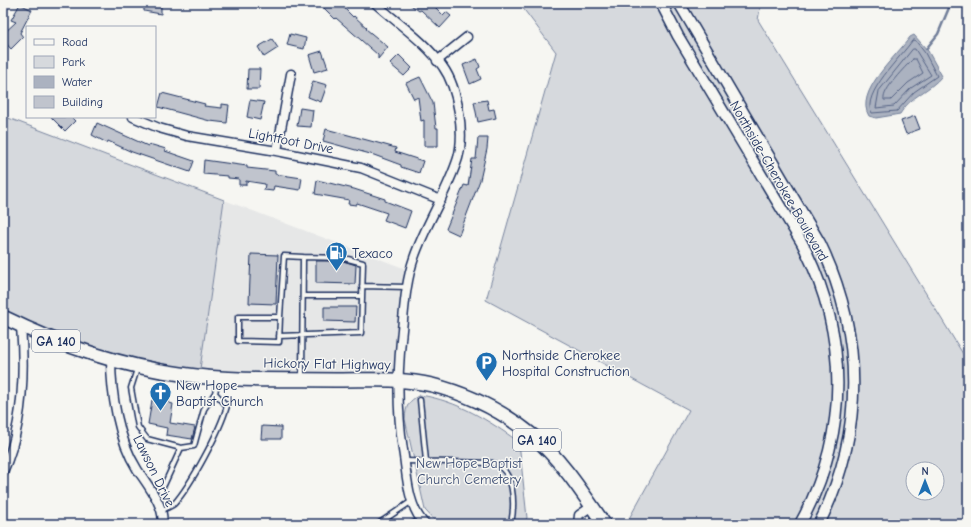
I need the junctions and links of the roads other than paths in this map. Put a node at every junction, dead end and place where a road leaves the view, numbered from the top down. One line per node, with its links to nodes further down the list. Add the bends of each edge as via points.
1 (375, 3): 5 (street)
2 (661, 3): 42 (street, Northside-Cherokee Boulevard, via 802,244 829,311 837,365 835,421 823,474)
3 (679, 3): 43 (street, Northside-Cherokee Boulevard, via 820,243 835,277 846,314 854,366 851,424 839,478)
4 (467, 37): 5 (street)
5 (437, 61): 9 (street, via 444,68 453,88 460,127 458,157)
6 (291, 74): 8 (street)
7 (135, 118): 8 (street, Lightfoot Drive, via 187,136)
8 (277, 151): 9 (street, Lightfoot Drive, via 361,168)
9 (441, 200): 12 (street, via 414,257)
10 (303, 257): 11 (lane, via 344,258 363,263); 13 (lane); 16 (lane, via 284,256)
11 (362, 286): 12 (lane); 14 (lane)
12 (407, 287): 24 (street)
13 (303, 296): 14 (lane); 19 (lane)
14 (362, 296): 19 (lane, via 361,334)
15 (3, 317): 17 (main road, Hickory Flat Highway / GA 140)
16 (280, 317): 18 (lane); 18 (lane, via 238,317 238,341 279,342)
17 (21, 326): 20 (main road, Hickory Flat Highway / GA 140); 30 (street, via 23,353 18,431)
18 (279, 336): 19 (lane)
19 (302, 336): 23 (lane)
20 (111, 359): 21 (main road, Hickory Flat Highway / GA 140); 34 (street, Lawson Drive, via 111,377 124,444 151,488)
21 (138, 366): 22 (main road, Hickory Flat Highway / GA 140, via 181,374); 27 (lane, via 131,388 138,427 147,439)
22 (218, 377): 23 (main road, Hickory Flat Highway / GA 140); 25 (lane)
23 (302, 379): 24 (main road, Hickory Flat Highway / GA 140)
24 (397, 381): 28 (street); 33 (main road, Hickory Flat Highway / GA 140, via 431,385 451,391 501,414 543,446)
25 (214, 393): 27 (lane, via 204,409 194,446); 34 (lane, via 227,406 216,432 182,493 172,505)
26 (420, 400): 29 (lane)
27 (182, 448): 31 (lane)
28 (405, 461): 29 (lane); 32 (street)
29 (426, 461): 39 (lane, via 493,463 501,466 510,481)
30 (3, 472)
31 (164, 485)
32 (412, 501): 35 (street); 37 (lane)
33 (592, 506): 40 (street, via 578,515); 41 (main road, Hickory Flat Highway / GA 140)
34 (160, 511): 36 (street, Lawson Drive)
35 (423, 522): 38 (lane)
36 (162, 524)
37 (378, 524)
38 (411, 524)
39 (511, 524)
40 (578, 524)
41 (604, 524)
42 (800, 524)
43 (819, 524)

